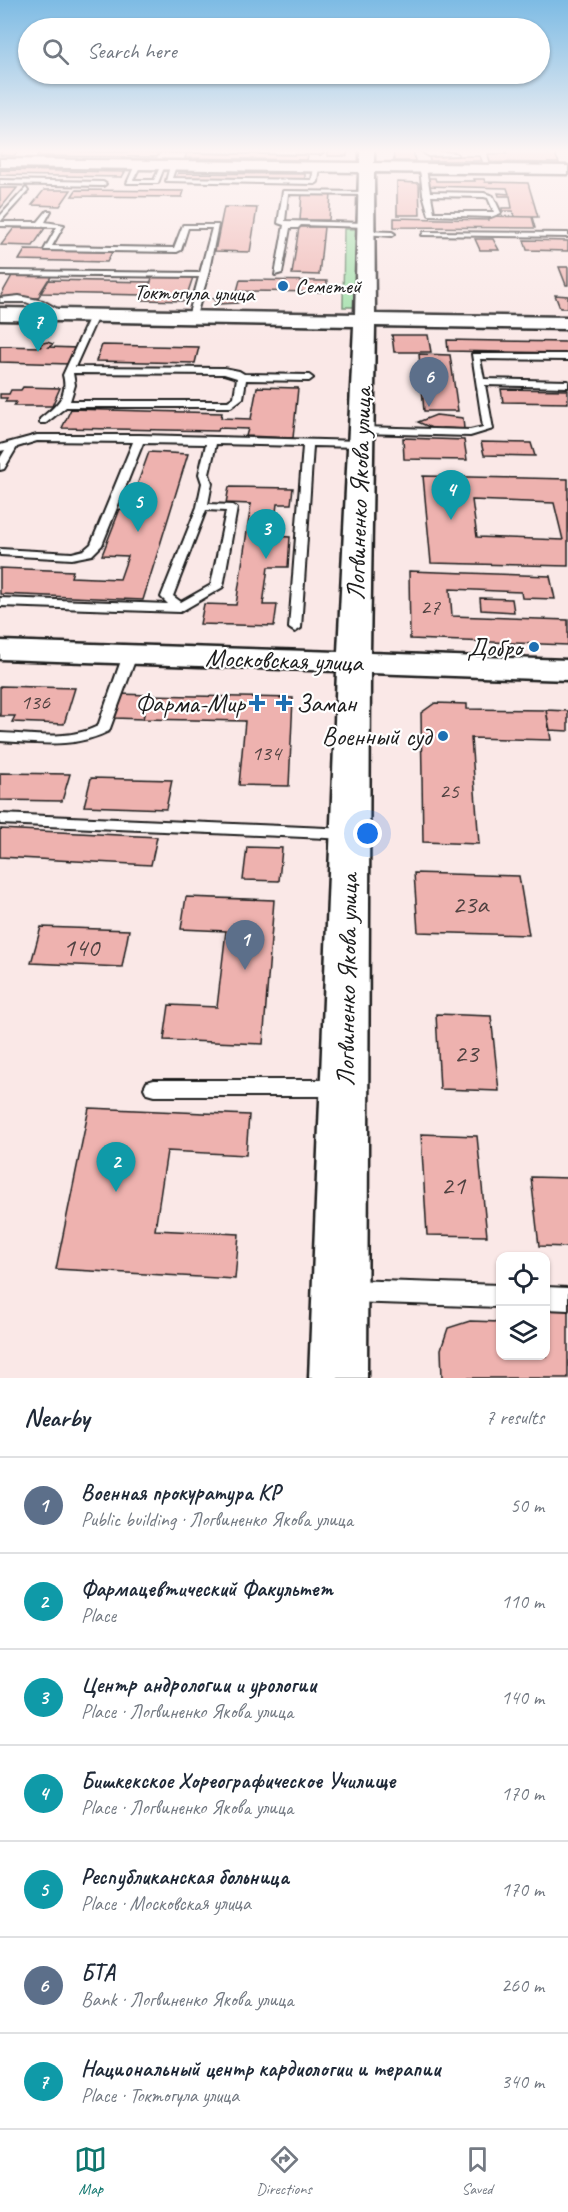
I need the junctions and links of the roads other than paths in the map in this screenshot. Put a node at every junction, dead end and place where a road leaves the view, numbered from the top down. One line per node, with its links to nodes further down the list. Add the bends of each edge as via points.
1 (47, 214): 9 (lane)
2 (282, 214): 3 (lane, via 281,224)
3 (324, 214)
4 (331, 214): 13 (lane, via 287,226)
5 (369, 214): 20 (main road, Логвиненко Якова улица)
6 (449, 214): 7 (lane)
7 (493, 214)
8 (0, 222): 9 (lane)
9 (40, 224): 14 (lane, via 61,225 47,248 165,250 177,250 185,226 216,226)
10 (424, 234): 11 (lane)
11 (568, 235)
12 (0, 273): 14 (lane)
13 (278, 273)
14 (204, 275): 19 (lane)
15 (0, 300): 17 (lane, via 29,298)
16 (0, 314): 17 (main road, Токтогула улица)
17 (64, 315): 18 (main road, Токтогула улица)
18 (94, 316): 19 (main road, Токтогула улица); 23 (lane)
19 (192, 317): 20 (main road, Токтогула улица)
20 (364, 320): 21 (main road, Токтогула улица); 30 (main road, Логвиненко Якова улица)
21 (568, 323)
22 (568, 357): 26 (lane, via 475,356)
23 (70, 370): 24 (lane, via 224,371); 28 (lane)
24 (242, 377): 25 (lane); 28 (lane, via 238,399 231,404)
25 (309, 378)
26 (480, 382): 27 (lane); 30 (lane, via 488,429)
27 (568, 384)
28 (64, 404): 29 (lane)
29 (43, 421)
30 (361, 437): 33 (lane); 44 (main road, Логвиненко Якова улица)
31 (140, 438): 32 (lane); 34 (lane, via 37,438); 38 (lane, via 96,545 88,553 72,556)
32 (212, 441): 33 (lane); 37 (lane)
33 (308, 443): 41 (lane)
34 (12, 446): 35 (lane); 36 (lane)
35 (0, 448)
36 (0, 467)
37 (202, 507): 40 (lane, via 167,597); 40 (lane, via 232,508 217,588)
38 (0, 552)
39 (0, 603): 40 (lane)
40 (180, 608)
41 (295, 628)
42 (0, 650): 43 (main road, Московская улица)
43 (130, 655): 44 (main road, Московская улица); 46 (lane, via 104,728 95,734 75,739)
44 (354, 662): 45 (main road, Московская улица); 48 (main road, Логвиненко Якова улица)
45 (568, 670)
46 (0, 737)
47 (0, 819): 48 (lane)
48 (350, 834): 50 (main road, Логвиненко Якова улица)
49 (154, 1088): 50 (lane)
50 (345, 1088): 51 (main road, Логвиненко Якова улица)
51 (339, 1290): 52 (lane); 55 (main road, Логвиненко Якова улица)
52 (496, 1296)
53 (550, 1298): 54 (lane)
54 (568, 1299)
55 (338, 1378)

